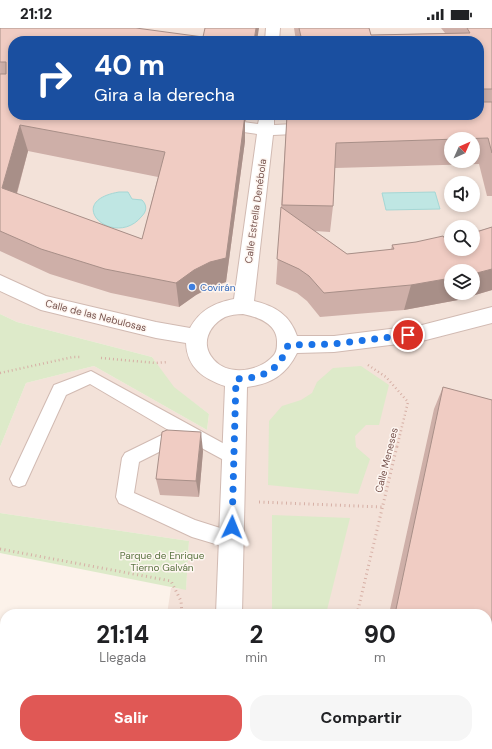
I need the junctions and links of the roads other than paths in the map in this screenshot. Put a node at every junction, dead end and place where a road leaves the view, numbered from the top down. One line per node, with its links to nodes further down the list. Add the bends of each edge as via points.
1 (226, 120): 2 (street)
2 (266, 123): 3 (street); 5 (street, Calle Estrella Denébola)
3 (328, 128)
4 (0, 282): 7 (street, Calle de las Nebulosas, via 41,302)
5 (243, 306): 7 (street, via 224,310 208,318); 8 (street, via 270,314 286,333)
6 (492, 315): 8 (street, via 422,333 334,344)
7 (196, 337): 9 (street, via 195,348 200,360 221,376)
8 (288, 345): 9 (street, via 284,357 276,367 251,379)
9 (236, 379): 11 (street)
10 (185, 431): 11 (lane); 12 (lane, via 91,377 60,390); 13 (lane, via 131,458 125,497 192,528)
11 (233, 457): 13 (street)
12 (19, 479)
13 (232, 540): 14 (street)
14 (229, 609)

